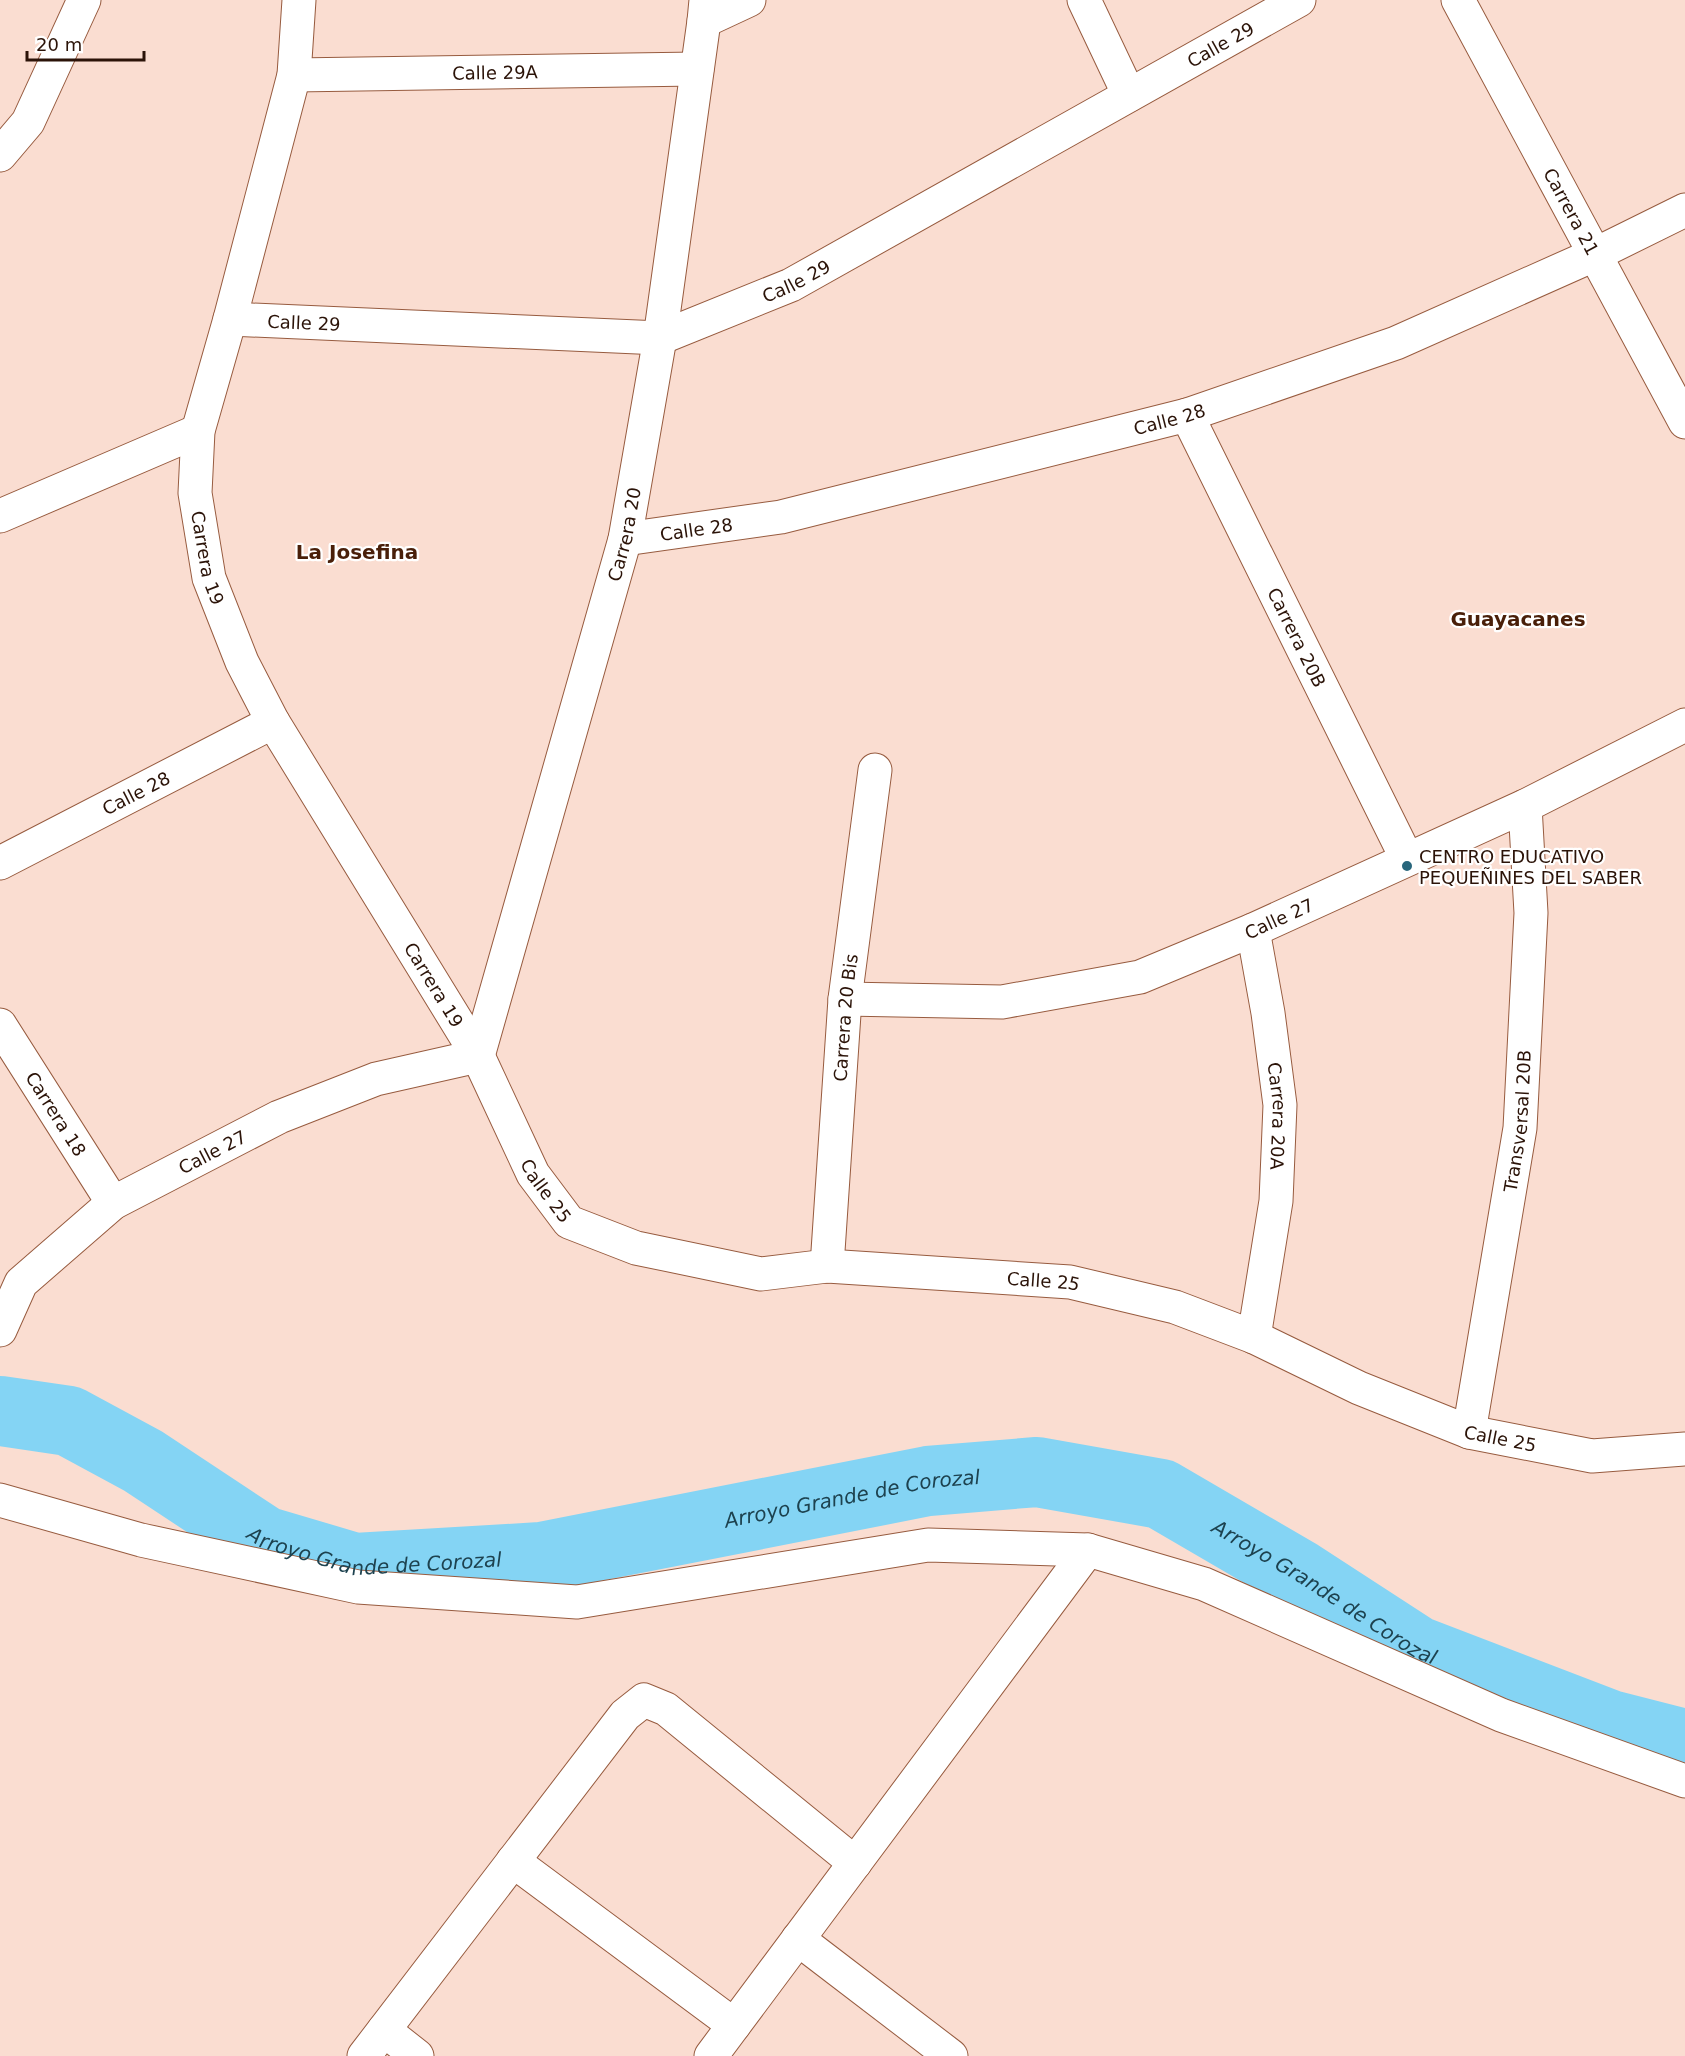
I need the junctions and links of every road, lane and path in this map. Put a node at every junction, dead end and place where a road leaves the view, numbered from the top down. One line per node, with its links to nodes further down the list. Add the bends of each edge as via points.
1 (84, 0): 11 (street, via 28,122)
2 (298, 0): 9 (street, Carrera 19)
3 (749, 0): 7 (street)
4 (1084, 0): 10 (street)
5 (1299, 0): 10 (street, Calle 29)
6 (1458, 0): 13 (street, Carrera 21)
7 (705, 11): 8 (street, Carrera 20)
8 (697, 69): 9 (street, Calle 29A); 15 (street, Carrera 20)
9 (294, 75): 14 (street, Carrera 19)
10 (1129, 95): 15 (street, Calle 29, via 791,285)
11 (0, 154)
12 (1685, 210): 13 (street, Calle 28)
13 (1596, 254): 16 (street, Calle 28, via 1396,343); 17 (street, Carrera 21)
14 (230, 319): 15 (street, Calle 29); 18 (street, Carrera 19)
15 (660, 338): 20 (street, Carrera 20)
16 (1187, 415): 20 (street, Calle 28, via 781,517); 25 (street, Carrera 20B)
17 (1685, 422)
18 (198, 431): 19 (street); 21 (street, Carrera 19, via 195,493 209,578 242,662)
19 (0, 516)
20 (625, 538): 30 (street, Carrera 20)
21 (273, 722): 26 (street, Calle 28); 30 (street, Carrera 19)
22 (1685, 725): 24 (street, Calle 27)
23 (875, 770): 28 (street, Carrera 20 Bis)
24 (1525, 806): 25 (street, Calle 27); 36 (street, Transversal 20B, via 1531,913 1520,1128)
25 (1407, 859): 27 (street, Calle 27)
26 (0, 864)
27 (1252, 930): 28 (street, Calle 27, via 1140,977 1002,1002); 35 (street, Carrera 20A, via 1280,1105 1276,1201)
28 (845, 999): 32 (street, Carrera 20 Bis)
29 (0, 1025): 31 (street, Carrera 18)
30 (478, 1056): 31 (street, Calle 27, via 376,1079 279,1117); 32 (street, Calle 25, via 533,1174 569,1222 636,1248 761,1274)
31 (113, 1203): 33 (street, Calle 27)
32 (827, 1266): 35 (street, Calle 25, via 1070,1282 1175,1307)
33 (10, 1279): 34 (street, Calle 27)
34 (0, 1330)
35 (1254, 1337): 36 (street, Calle 25, via 1359,1388)
36 (1469, 1432): 37 (street, Calle 25, via 1592,1456)
37 (1685, 1449)
38 (0, 1500): 39 (street, via 141,1540 358,1587 577,1602 928,1545)
39 (1088, 1551): 40 (street, via 1204,1584 1502,1715); 42 (street)
40 (1685, 1781)
41 (513, 1861): 42 (street, via 625,1715 644,1700 666,1709); 44 (street); 45 (street)
42 (855, 1863): 43 (street)
43 (798, 1939): 44 (street); 49 (street)
44 (734, 2025): 48 (street)
45 (384, 2030): 46 (street); 47 (street)
46 (364, 2056)
47 (417, 2056)
48 (711, 2056)
49 (951, 2056)

